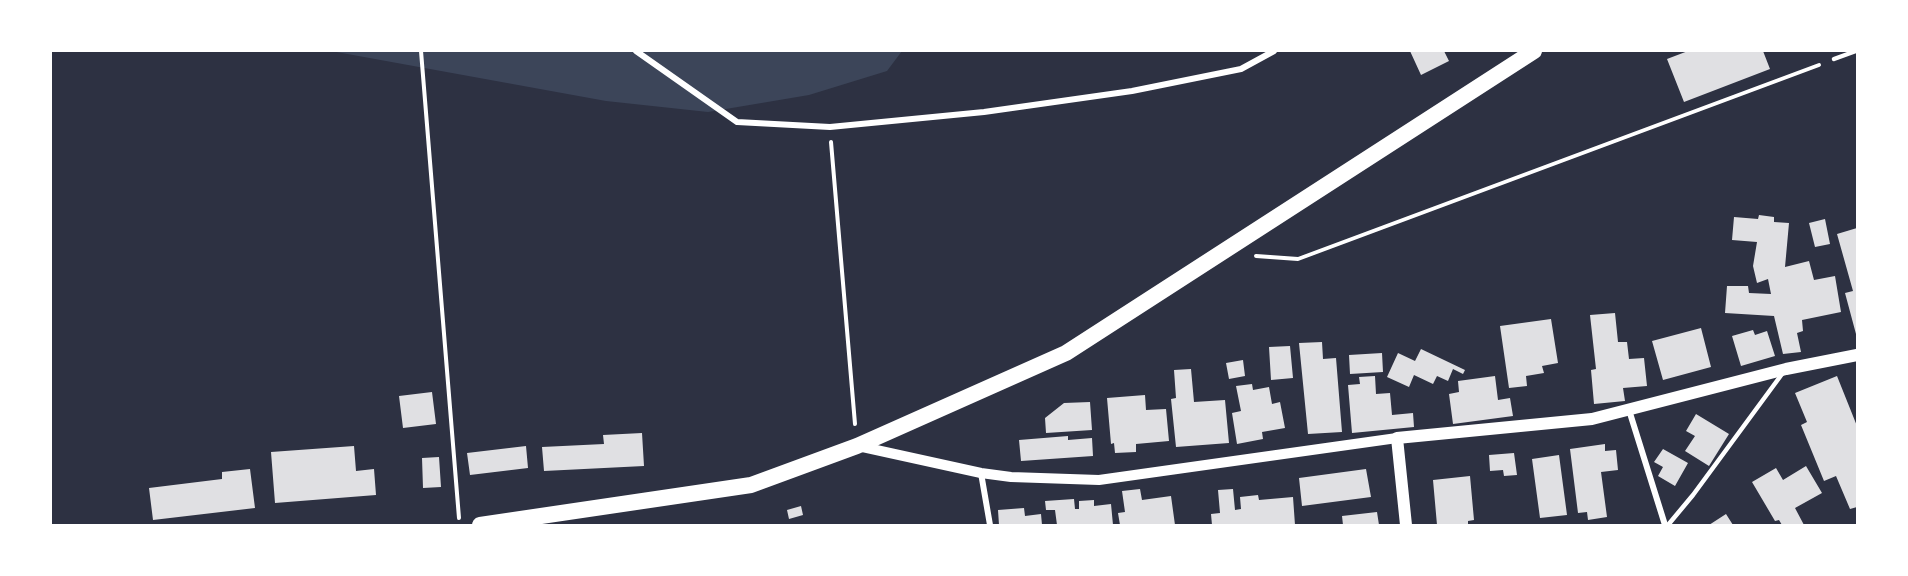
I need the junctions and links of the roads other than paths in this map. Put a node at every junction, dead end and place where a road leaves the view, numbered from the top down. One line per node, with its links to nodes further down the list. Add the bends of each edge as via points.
1 (636, 51): 2 (street, via 737,122 830,127 984,112 1132,91 1241,69)
2 (1274, 51)
3 (1534, 51): 10 (highway, via 1066,353)
4 (1856, 51): 5 (lane)
5 (1834, 59)
6 (1857, 355): 7 (main road)
7 (1786, 369): 8 (main road); 15 (lane)
8 (1629, 410): 9 (main road, via 1592,419); 15 (street)
9 (1397, 438): 11 (street, via 1099,480); 14 (main road)
10 (857, 446): 11 (street); 12 (highway, via 751,485)
11 (981, 473): 13 (street)
12 (480, 525)
13 (990, 525)
14 (1406, 525)
15 (1667, 525)

